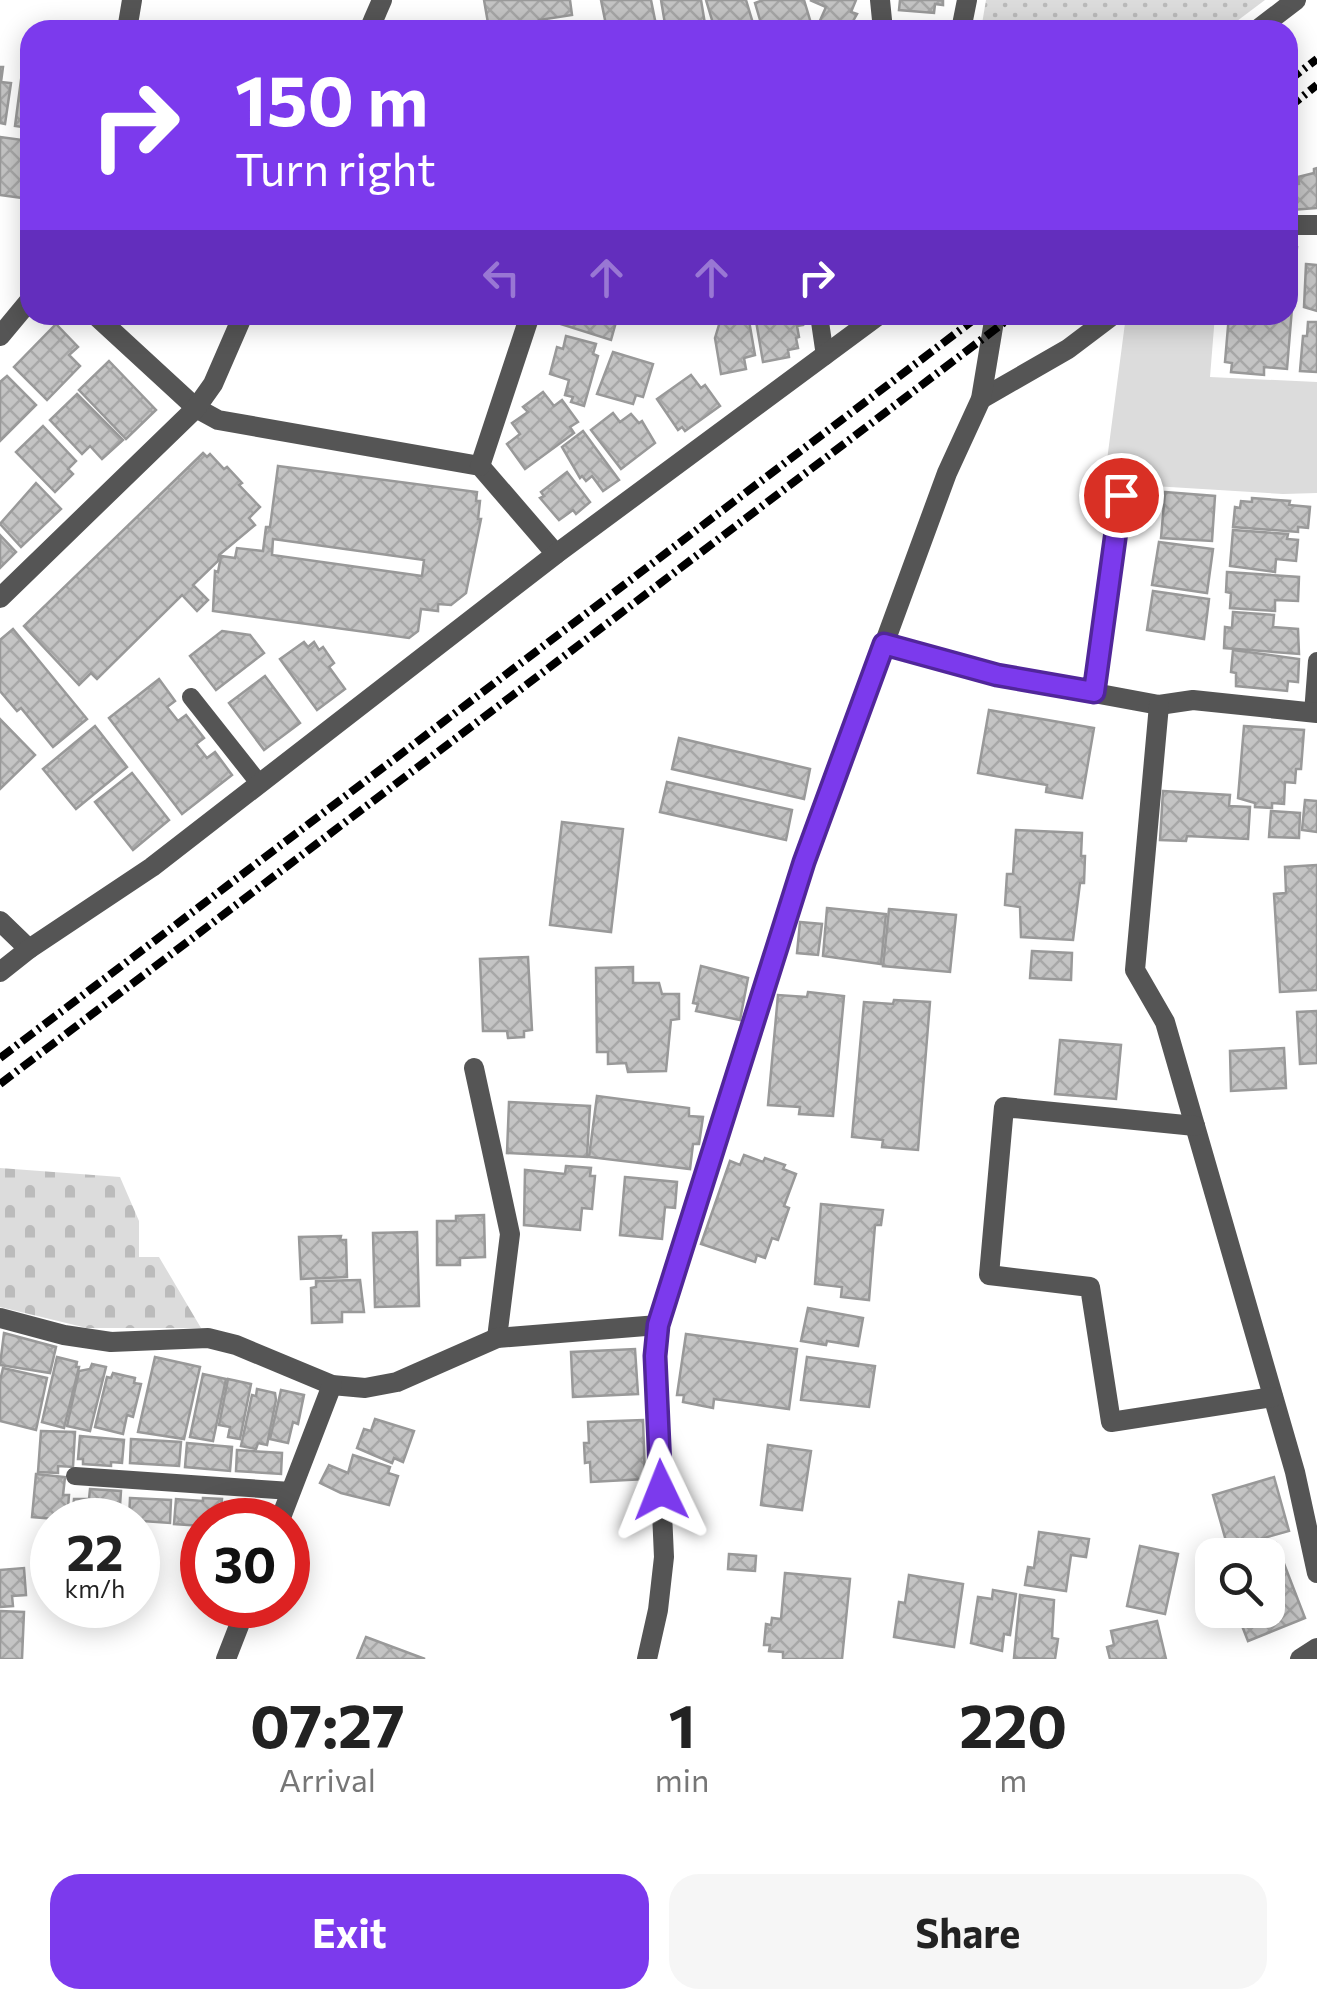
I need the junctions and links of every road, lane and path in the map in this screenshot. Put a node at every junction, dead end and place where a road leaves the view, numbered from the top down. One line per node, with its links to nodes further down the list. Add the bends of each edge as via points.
1 (1296, 0): 2 (street)
2 (1270, 20)
3 (20, 312): 11 (street)
4 (106, 325): 14 (street)
5 (239, 325): 14 (street)
6 (527, 325): 15 (street)
7 (820, 325): 12 (lane)
8 (866, 325): 12 (street)
9 (994, 325): 13 (street)
10 (1100, 325): 13 (street)
11 (0, 336)
12 (824, 356): 17 (street)
13 (981, 399): 19 (street)
14 (196, 408): 15 (street, via 218,420); 18 (street)
15 (480, 466): 17 (street)
16 (1121, 495): 21 (lane)
17 (556, 554): 25 (street)
18 (0, 598)
19 (884, 644): 21 (street, via 997,675); 32 (street, via 804,862)
20 (1317, 661): 24 (lane)
21 (1094, 692): 23 (street)
22 (191, 696): 25 (lane)
23 (1159, 704): 24 (street, via 1194,700); 30 (street, via 1135,970 1165,1022)
24 (1315, 713)
25 (259, 783): 27 (street, via 152,867)
26 (0, 921): 27 (street)
27 (29, 949): 28 (street)
28 (0, 972)
29 (474, 1068): 33 (street, via 510,1234)
30 (1195, 1126): 35 (street); 35 (street, via 1004,1107 990,1274 1090,1287 1111,1422)
31 (0, 1318): 34 (street, via 110,1342 208,1338)
32 (658, 1325): 33 (street); 43 (street, via 664,1557)
33 (496, 1338): 34 (street, via 396,1382)
34 (332, 1385): 37 (street)
35 (1273, 1396): 39 (street)
36 (75, 1476): 37 (lane)
37 (291, 1491): 38 (street)
38 (288, 1498)
39 (1317, 1573)
40 (238, 1628): 42 (street)
41 (1317, 1648): 44 (street)
42 (226, 1659)
43 (647, 1659)
44 (1300, 1659)

